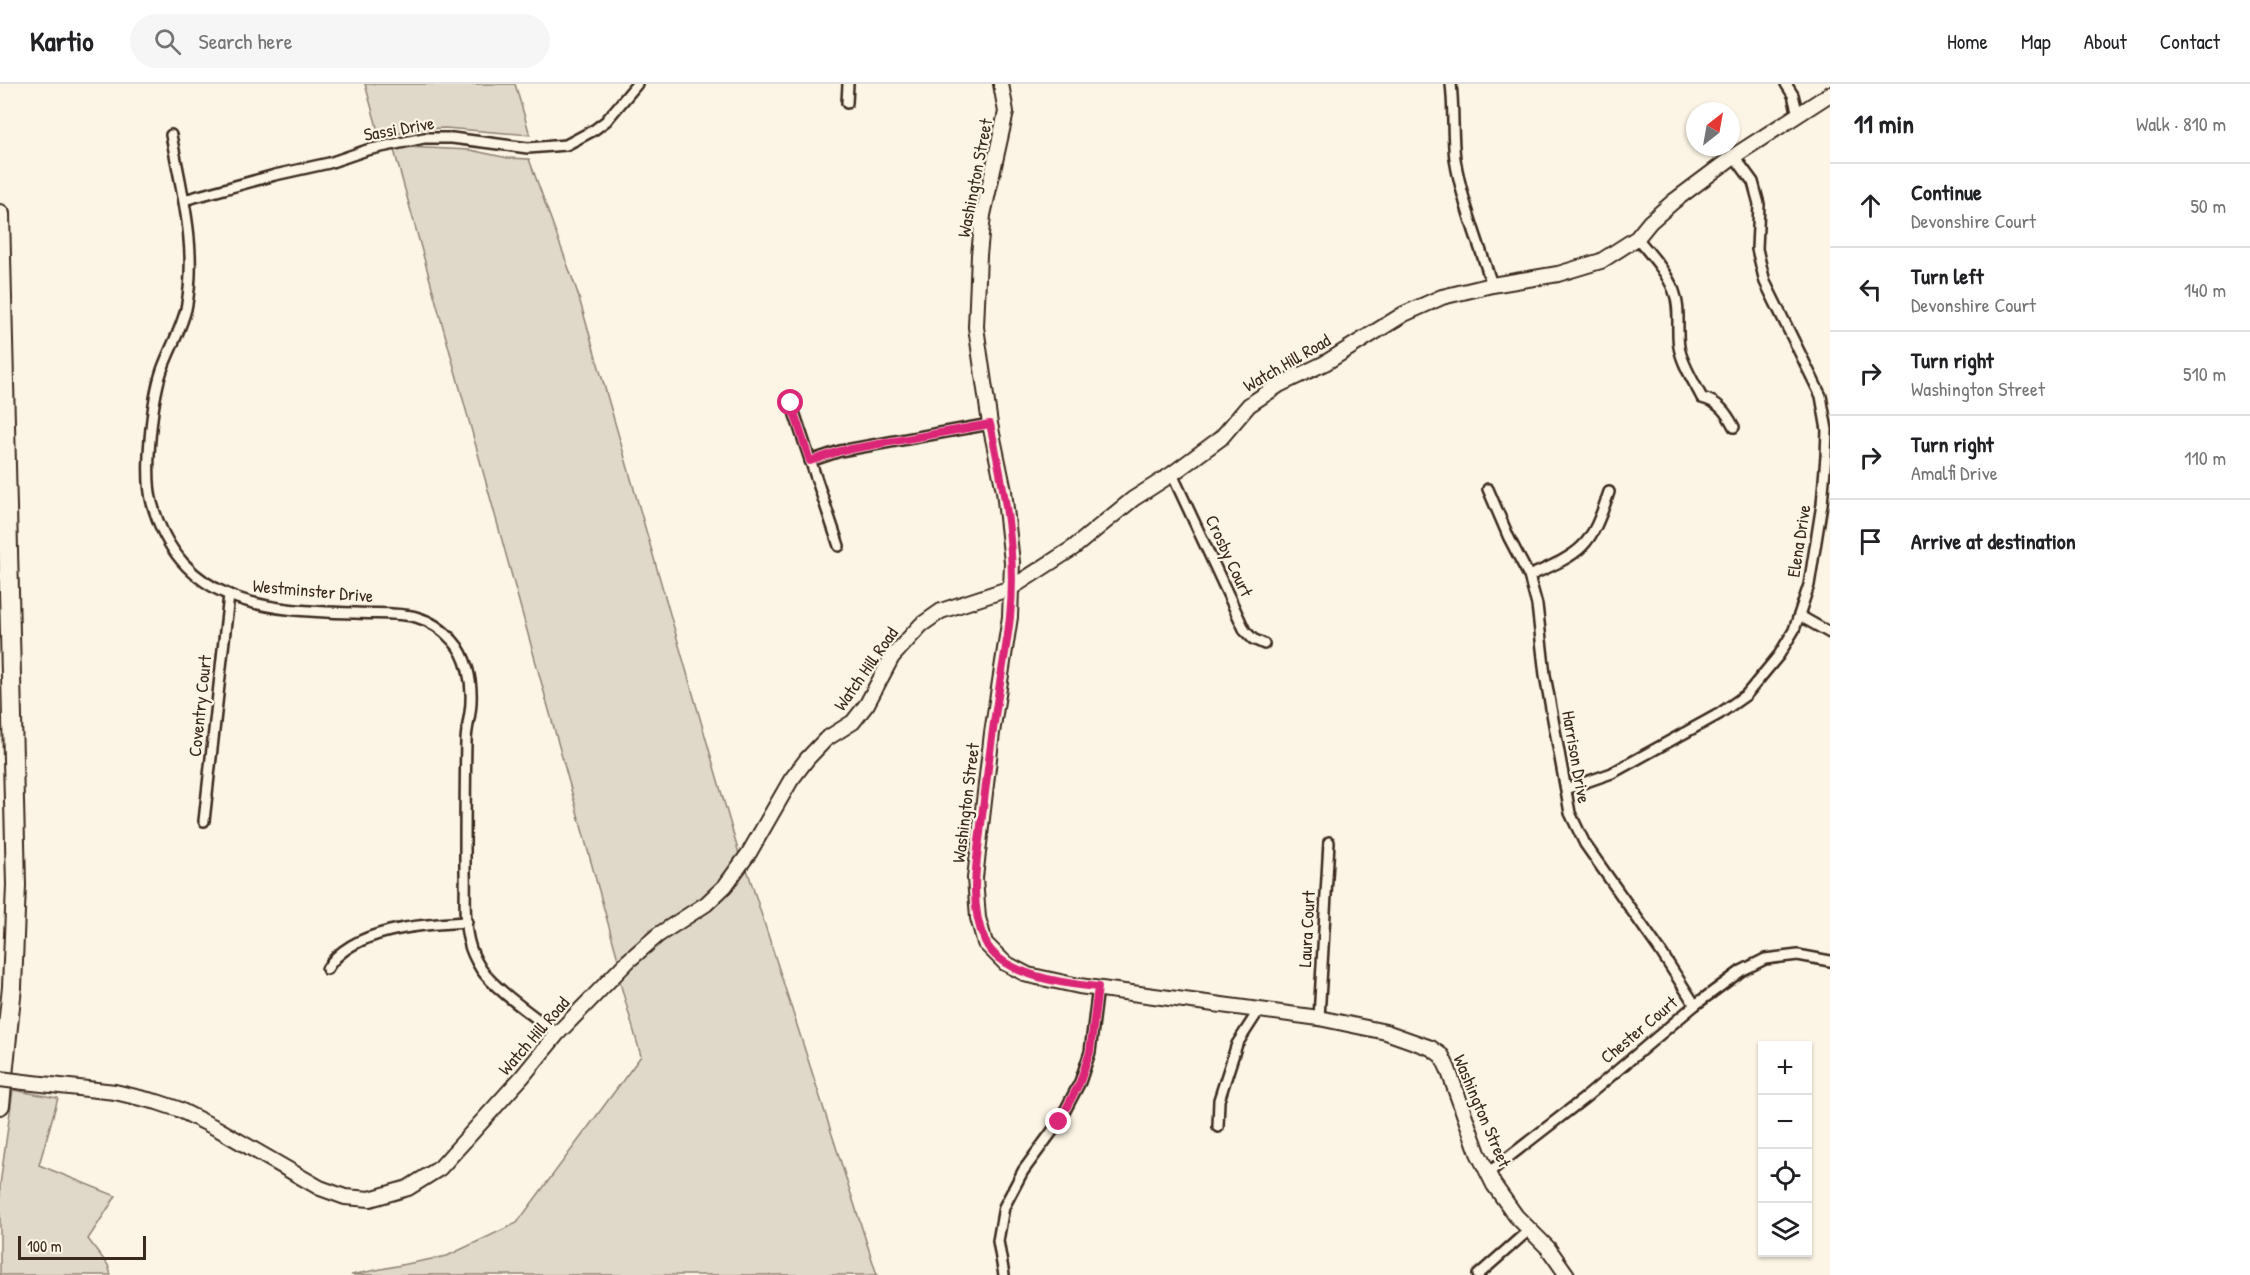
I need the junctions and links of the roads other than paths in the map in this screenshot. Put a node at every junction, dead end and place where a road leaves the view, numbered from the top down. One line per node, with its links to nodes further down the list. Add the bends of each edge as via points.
1 (637, 84): 12 (street, Sassi Drive, via 606,121 566,145 528,148 452,138 411,140)
2 (848, 84): 7 (street)
3 (1001, 84): 17 (street, Washington Street, via 1006,112 983,215 976,327)
4 (1451, 84): 15 (street, via 1455,157)
5 (1786, 84): 8 (street)
6 (1830, 94): 8 (street, Watch Hill Road)
7 (848, 103)
8 (1797, 110): 10 (street, Watch Hill Road)
9 (171, 135): 12 (street, Westminster Drive)
10 (1740, 152)
11 (1734, 156): 14 (street, Watch Hill Road, via 1674,201); 27 (street, Elena Drive, via 1753,182 1759,204 1757,249 1765,282 1821,396 1827,430 1822,504)
12 (184, 200): 26 (street, Westminster Drive, via 191,256 186,308 161,373 153,412 149,447 151,501 164,537 191,574)
13 (0, 214): 42 (highway, via 16,885 12,987)
14 (1637, 238): 15 (street, Watch Hill Road, via 1583,268); 18 (street, via 1666,274 1674,291 1680,351 1702,398 1714,401)
15 (1492, 285): 20 (street, Watch Hill Road, via 1442,297 1404,314 1325,363 1279,385 1249,405 1221,438)
16 (791, 403): 19 (street)
17 (990, 424): 19 (street, via 840,451); 25 (street, Washington Street, via 1004,491)
18 (1734, 427)
19 (810, 461): 23 (street)
20 (1172, 474): 25 (street, Watch Hill Road, via 1133,499 1073,548); 29 (street, Crosby Court, via 1245,631)
21 (1488, 489): 24 (street, Harrison Drive)
22 (1609, 492): 24 (street, via 1586,543 1570,558)
23 (838, 546)
24 (1529, 576): 30 (street, Harrison Drive)
25 (1011, 588): 36 (street, Washington Street, via 975,878 978,918 985,944 1005,963 1028,975); 40 (street, Watch Hill Road, via 941,611 921,625 892,657 854,722 826,739 796,773 725,886 706,904 638,951)
26 (229, 595): 31 (street, Coventry Court); 33 (street, Westminster Drive, via 282,608 407,614 434,624 454,642 466,662 471,699 466,738)
27 (1800, 616): 28 (street); 30 (street, Elena Drive, via 1779,655 1746,695 1612,773)
28 (1830, 633)
29 (1264, 644)
30 (1566, 789): 37 (street, Harrison Drive, via 1570,813 1585,844)
31 (204, 821)
32 (1329, 842): 39 (street, Laura Court)
33 (467, 922): 35 (street, via 398,928 341,953); 40 (street, Westminster Drive, via 468,940 482,971)
34 (1830, 961): 37 (street, Chester Court, via 1798,954 1765,959 1741,971)
35 (327, 969)
36 (1098, 987): 38 (street, Washington Street); 46 (street, via 1090,1052 1080,1082 1004,1208 998,1241)
37 (1695, 1005): 44 (street, Chester Court)
38 (1259, 1010): 39 (street, Washington Street); 43 (street, via 1237,1044 1219,1100)
39 (1319, 1018): 44 (street, Washington Street, via 1408,1038 1442,1056)
40 (557, 1034): 41 (street, Watch Hill Road, bridge, via 440,1168 408,1188 370,1199 345,1197 320,1188 197,1118 157,1102 115,1092)
41 (0, 1079)
42 (0, 1105)
43 (1218, 1127)
44 (1488, 1173): 45 (street, Washington Street)
45 (1529, 1230): 47 (street); 48 (street, Washington Street)
46 (1004, 1275)
47 (1478, 1275)
48 (1567, 1275)

